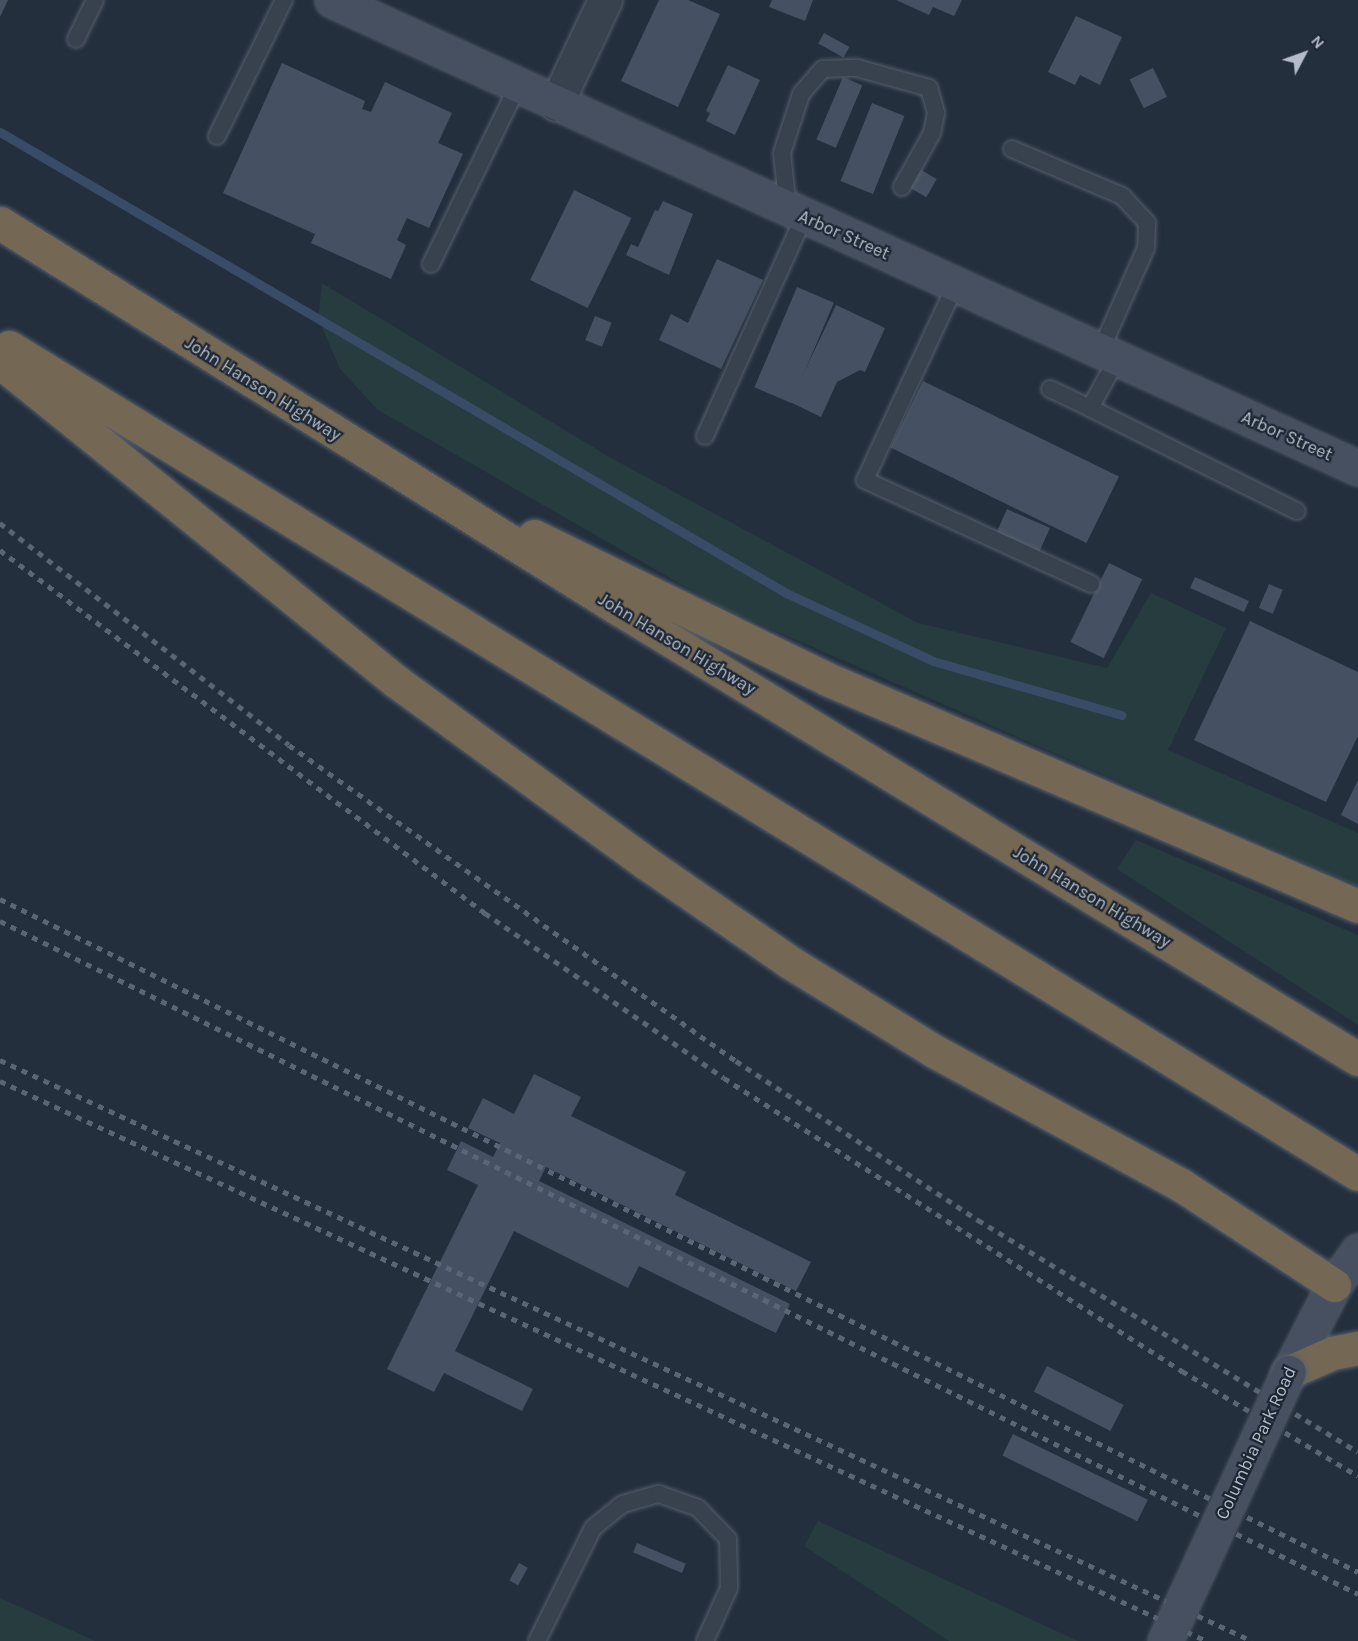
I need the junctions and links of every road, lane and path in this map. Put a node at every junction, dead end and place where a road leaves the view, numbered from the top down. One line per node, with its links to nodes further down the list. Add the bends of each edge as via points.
1 (95, 0): 5 (lane)
2 (284, 0): 8 (lane)
3 (332, 0): 6 (main road, Arbor Street)
4 (605, 0): 7 (street)
5 (76, 39)
6 (518, 86): 7 (main road, Arbor Street); 13 (lane)
7 (556, 104): 11 (main road, Arbor Street)
8 (217, 136)
9 (1012, 149): 16 (lane, via 1122,196 1147,223 1146,248)
10 (902, 187): 11 (lane, via 932,133 936,113 929,88 857,68 823,69 801,93 782,153)
11 (796, 213): 14 (main road, Arbor Street); 20 (lane)
12 (0, 223): 22 (highway, John Hanson Highway)
13 (431, 264)
14 (955, 286): 16 (main road, Arbor Street); 24 (lane, via 865,480)
15 (0, 341): 27 (highway)
16 (1108, 356): 19 (lane); 21 (main road, Arbor Street)
17 (0, 362): 29 (highway, via 397,682 646,863 791,963 924,1045 1181,1185)
18 (1050, 389): 19 (lane)
19 (1090, 408): 23 (lane)
20 (705, 436)
21 (1358, 468)
22 (409, 479): 25 (highway, via 629,579 692,616 827,679); 26 (highway, John Hanson Highway)
23 (1297, 511)
24 (1091, 584)
25 (1358, 906)
26 (1358, 1059)
27 (1358, 1174)
28 (1358, 1251): 29 (main road, Columbia Park Road)
29 (1334, 1285): 31 (main road, Columbia Park Road)
30 (1358, 1348): 31 (highway, via 1332,1353)
31 (1289, 1372): 34 (main road, Columbia Park Road, bridge)
32 (537, 1641): 33 (lane, via 593,1528 623,1504 659,1494 698,1508 728,1539 729,1588)
33 (705, 1641)
34 (1166, 1641)

